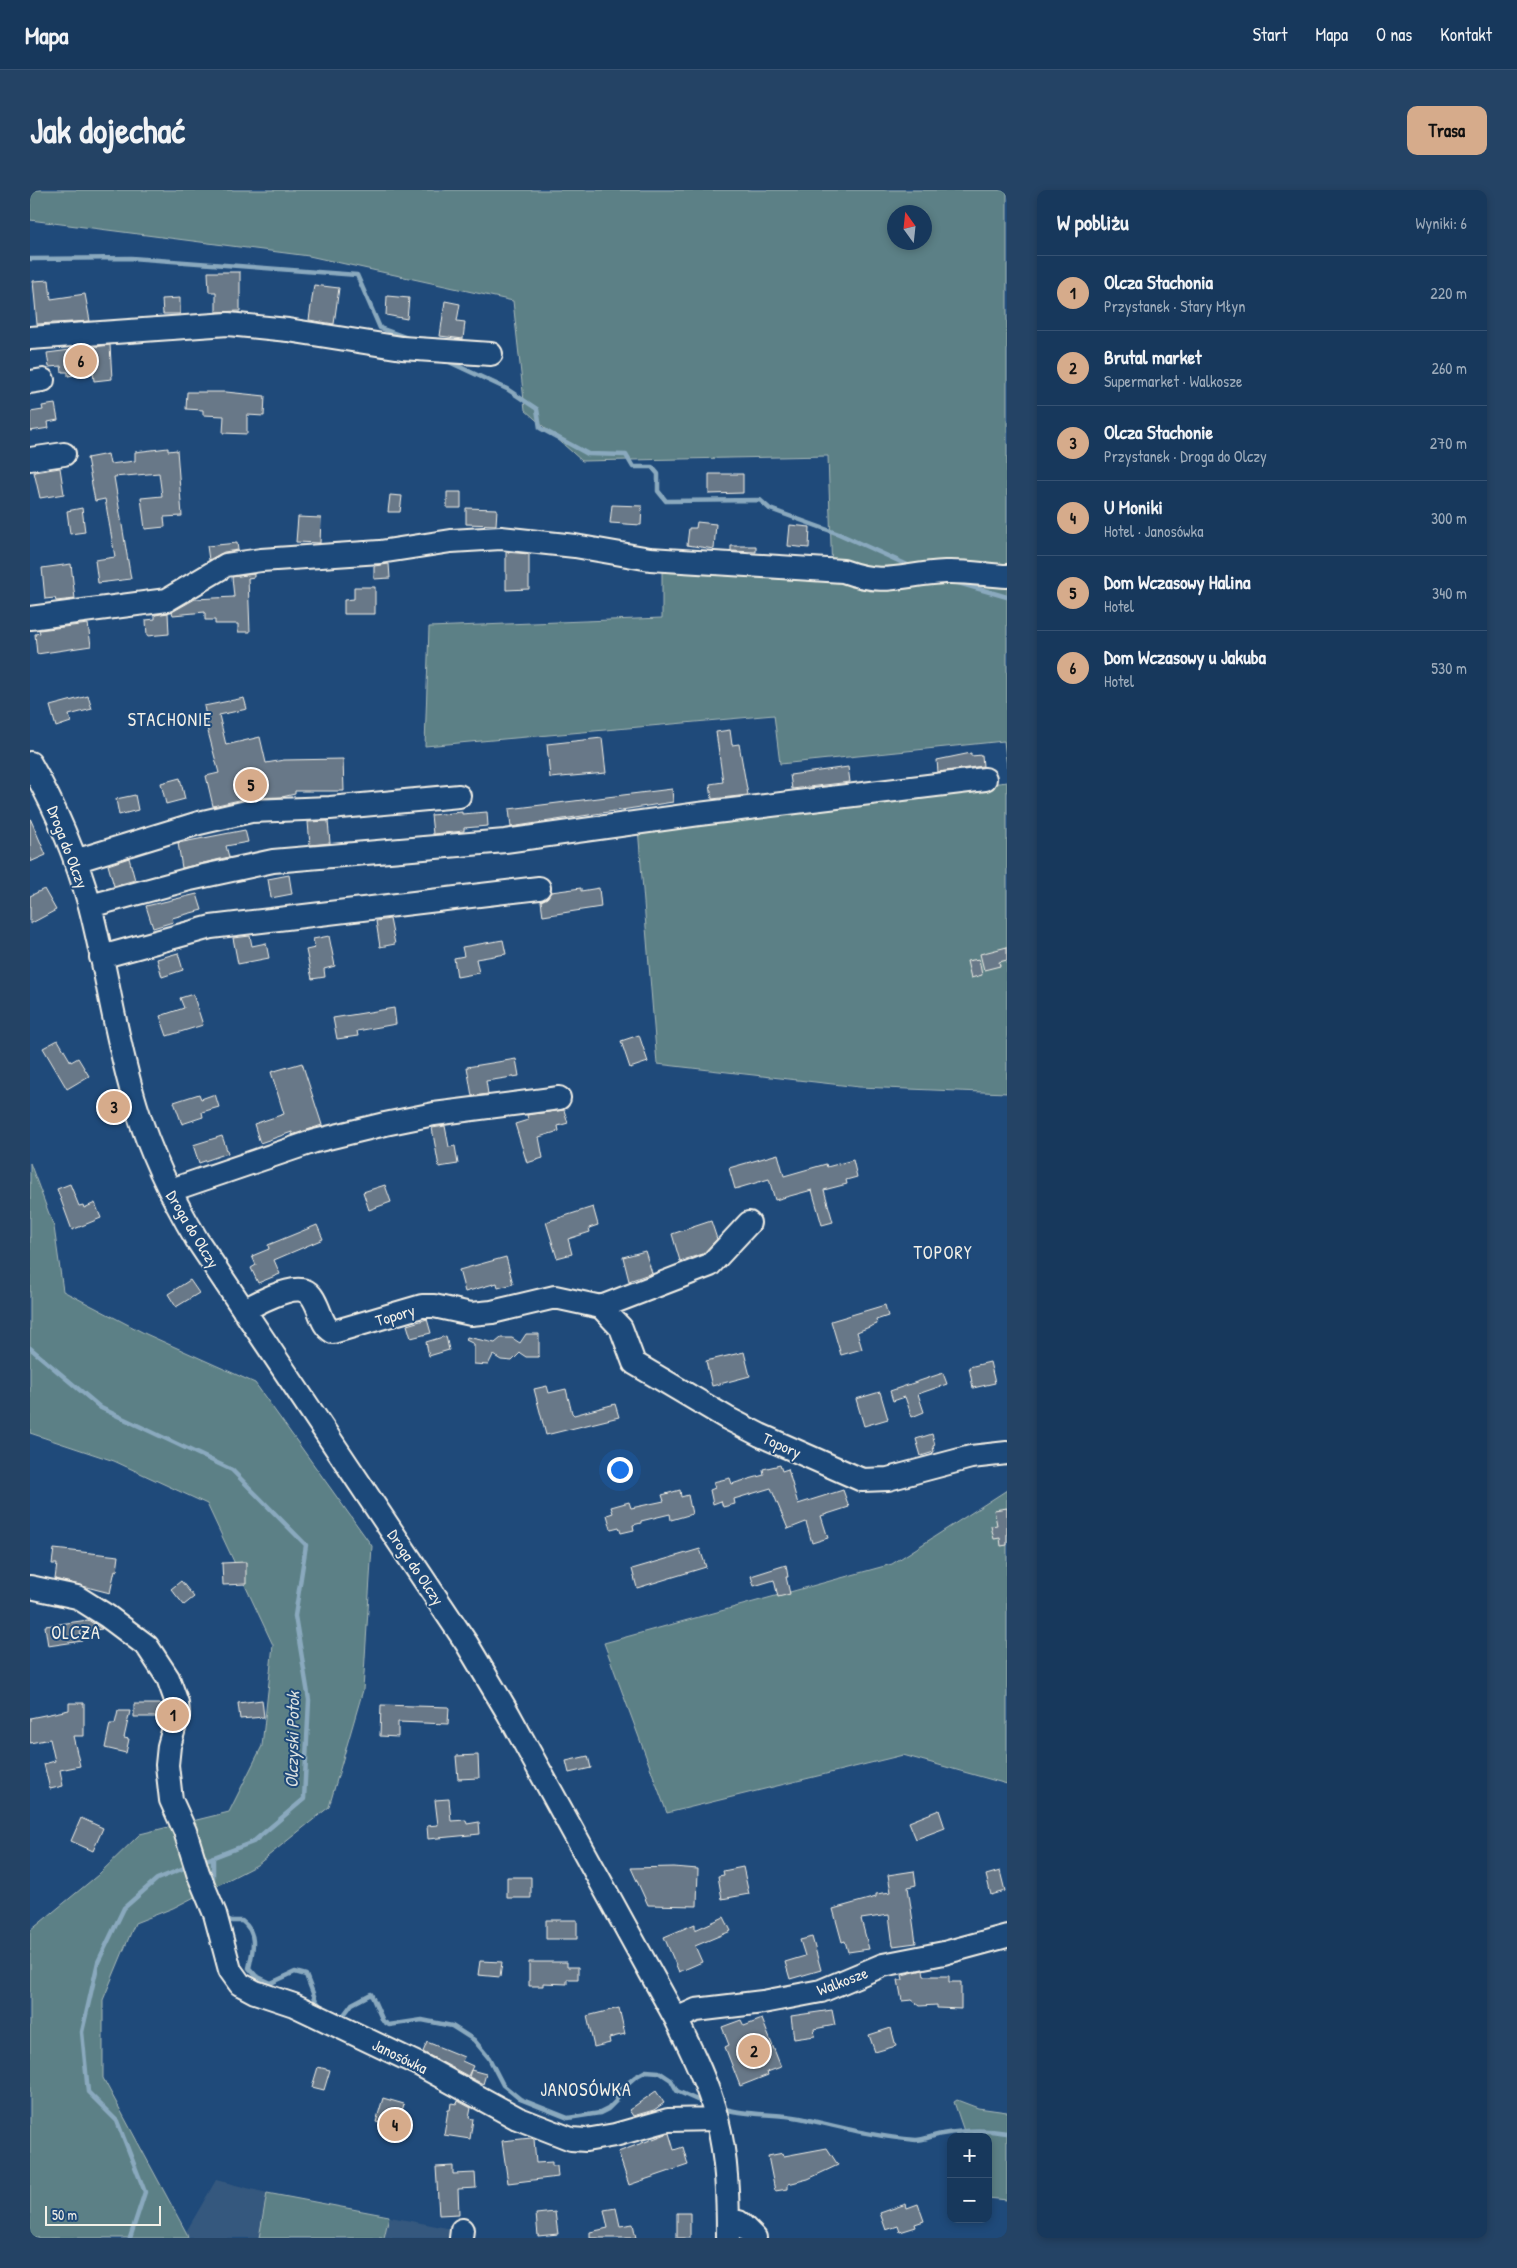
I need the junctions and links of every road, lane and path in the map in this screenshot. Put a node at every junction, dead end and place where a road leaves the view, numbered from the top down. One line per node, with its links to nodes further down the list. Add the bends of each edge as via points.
1 (30, 338): 2 (street, via 228,324 402,348)
2 (491, 354)
3 (64, 454): 4 (street)
4 (30, 459)
5 (1007, 576): 6 (street, via 945,572 886,580 864,578 843,570 650,559 501,538 451,540 380,552 226,565 168,600)
6 (30, 618)
7 (30, 763): 10 (street, Droga do Olczy, via 53,807)
8 (985, 779): 12 (street, via 505,841 273,861)
9 (460, 796): 10 (street, via 330,808 251,811 199,823)
10 (75, 861): 12 (street, Droga do Olczy)
11 (538, 888): 13 (street, via 211,927)
12 (90, 906): 13 (street, Droga do Olczy)
13 (102, 957): 15 (street, Droga do Olczy, via 135,1105)
14 (559, 1098): 15 (street, via 434,1114 323,1139 180,1187)
15 (171, 1193): 18 (street, Droga do Olczy, via 197,1240)
16 (748, 1223): 17 (street, via 710,1265)
17 (601, 1308): 18 (street, Topory, via 555,1297 472,1314 422,1306 333,1332 324,1324 312,1297 302,1290 279,1294); 19 (street, Topory, via 621,1328 634,1363 760,1435 862,1480 888,1479 971,1457)
18 (244, 1311): 22 (street, Droga do Olczy, via 467,1644)
19 (1007, 1453)
20 (30, 1587): 23 (street, Janosówka, via 77,1597 129,1630 160,1663 178,1703 169,1746 168,1787 215,1914 230,1970 240,1984 294,2005 422,2066 517,2118 571,2139 586,2140 668,2120)
21 (1007, 1936): 22 (street, Walkosze, via 883,1965 821,1991 696,2010)
22 (676, 2019): 23 (street, via 699,2068)
23 (717, 2119): 24 (street, via 724,2161)
24 (728, 2229): 25 (street, via 739,2222)
25 (755, 2238)

